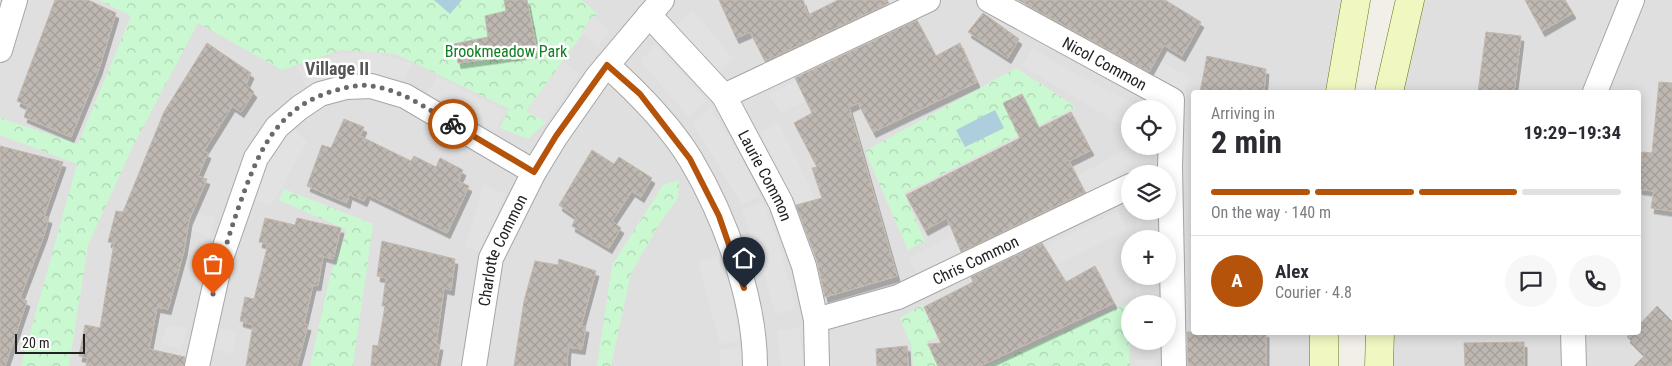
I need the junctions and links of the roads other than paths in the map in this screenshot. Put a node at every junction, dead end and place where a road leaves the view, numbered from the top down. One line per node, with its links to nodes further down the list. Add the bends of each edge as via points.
1 (15, 0): 8 (street)
2 (928, 0): 13 (street)
3 (989, 0): 14 (street, Nicol Common, via 1172,100)
4 (1356, 0): 10 (main road)
5 (1410, 0): 11 (main road)
6 (1632, 0): 12 (street)
7 (656, 7): 9 (street, Charlotte Common); 13 (street, Laurie Common)
8 (0, 50)
9 (607, 65): 15 (street, Charlotte Common); 24 (street, via 640,94 690,159 719,216 744,288 755,348)
10 (1340, 90)
11 (1389, 90)
12 (1596, 90)
13 (724, 96): 18 (street, Laurie Common, via 781,203 804,266)
14 (1163, 165)
15 (534, 172): 22 (street, via 405,96 371,86 346,87 320,94 277,127 256,158 221,258); 23 (street, Charlotte Common, via 491,258)
16 (1121, 190): 18 (street, Chris Common, via 898,298)
17 (1165, 220): 26 (street, Nicol Common)
18 (816, 320): 25 (street, Laurie Common)
19 (1324, 335): 27 (main road)
20 (1380, 335): 28 (main road)
21 (1572, 335): 29 (street)
22 (197, 366)
23 (474, 366)
24 (755, 366)
25 (817, 366)
26 (1174, 366)
27 (1324, 366)
28 (1379, 366)
29 (1574, 366)

